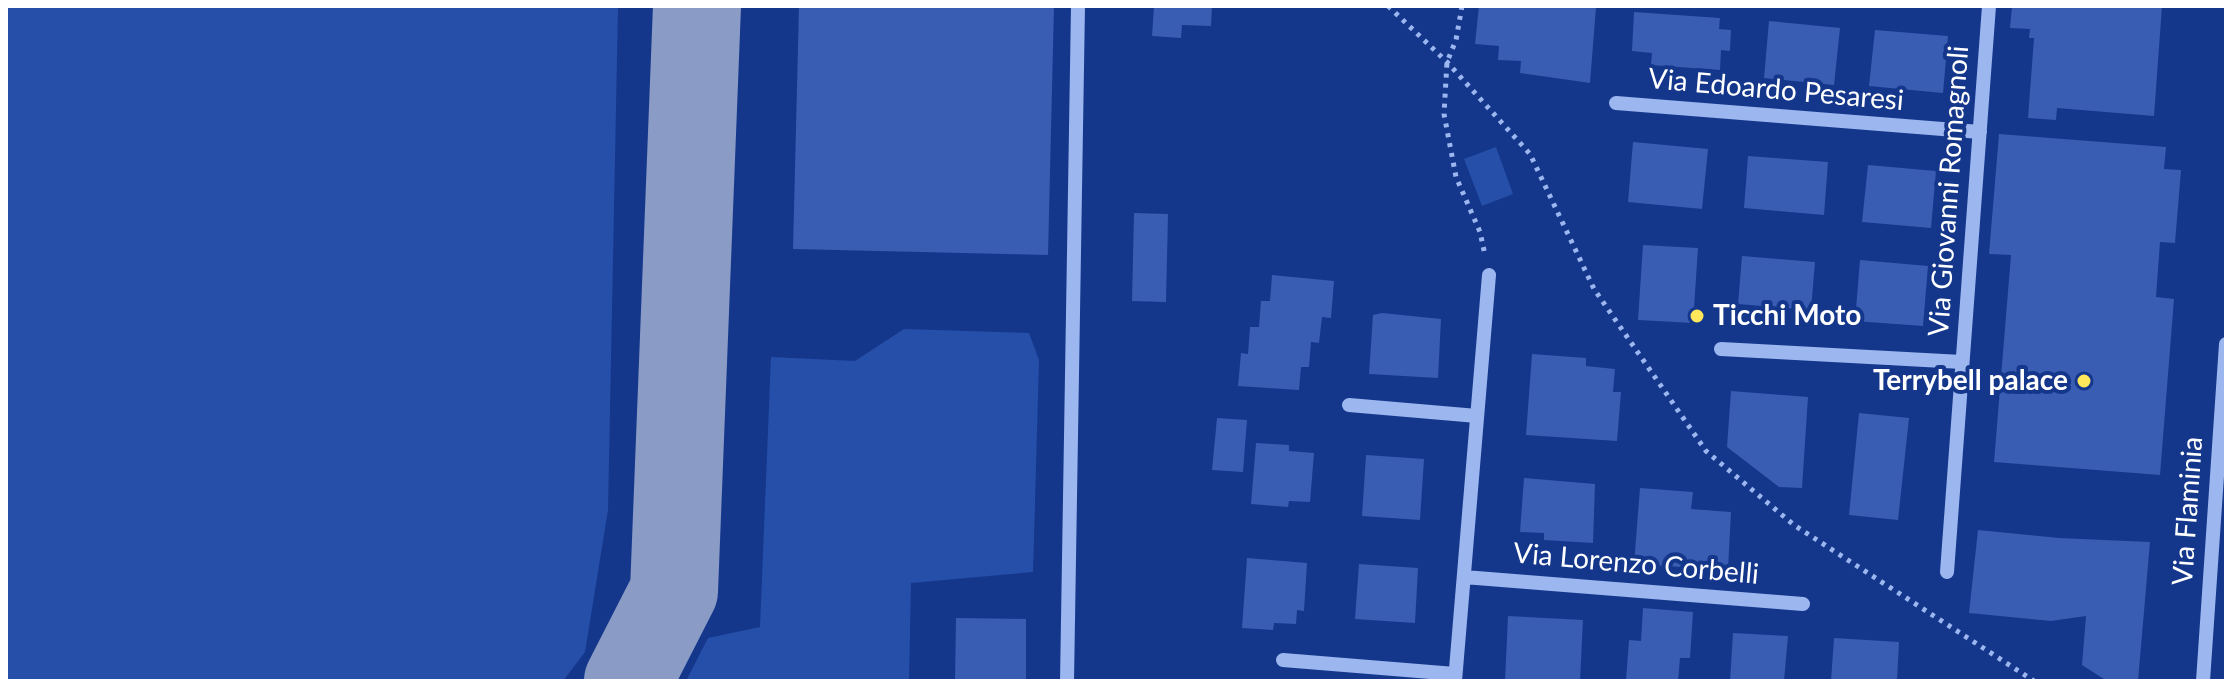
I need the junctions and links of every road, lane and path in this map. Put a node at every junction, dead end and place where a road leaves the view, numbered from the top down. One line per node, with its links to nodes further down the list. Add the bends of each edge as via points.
1 (1078, 6): 19 (street)
2 (1388, 6): 5 (path)
3 (1462, 6): 5 (path)
4 (1989, 6): 7 (street, Via Giovanni Romagnoli)
5 (1447, 62): 8 (path, via 1444,114 1456,177 1480,232); 20 (path, via 1530,154 1594,289 1706,451 1794,525)
6 (1616, 103): 7 (street, Via Edoardo Pesaresi)
7 (1980, 132): 11 (street, Via Giovanni Romagnoli)
8 (1489, 275): 13 (street)
9 (2226, 344): 21 (street, Via Flaminia)
10 (1721, 349): 11 (street)
11 (1962, 362): 14 (street, Via Giovanni Romagnoli)
12 (1349, 405): 13 (street)
13 (1477, 416): 15 (street)
14 (1947, 572)
15 (1464, 577): 16 (street, Via Lorenzo Corbelli); 18 (street)
16 (1803, 604)
17 (1283, 660): 18 (street)
18 (1455, 678)
19 (1067, 681)
20 (2034, 681)
21 (2203, 681)

